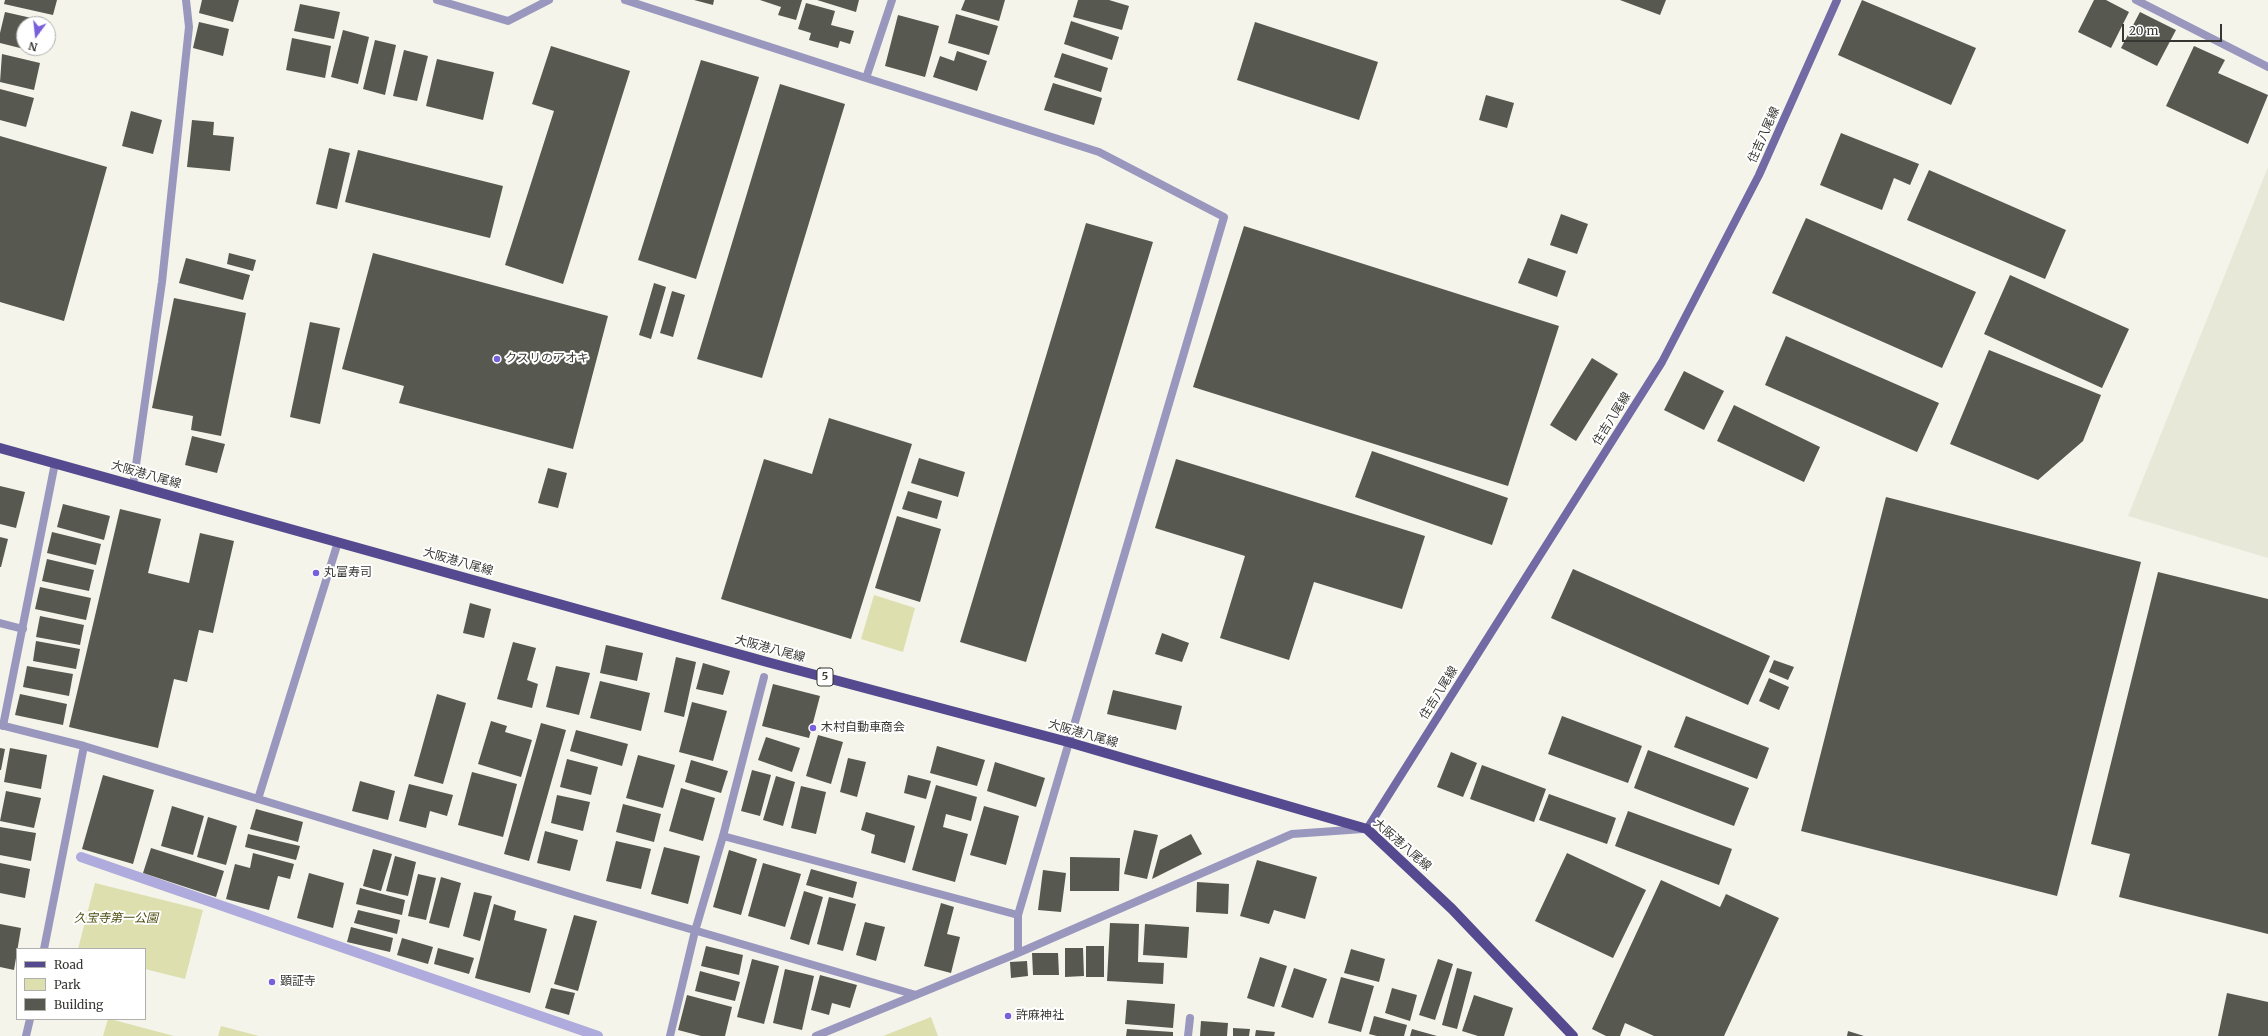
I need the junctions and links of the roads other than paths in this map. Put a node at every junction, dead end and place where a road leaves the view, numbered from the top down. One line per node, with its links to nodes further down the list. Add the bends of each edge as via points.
1 (186, 0): 13 (street, via 189,26 162,282)
2 (437, 0): 8 (street)
3 (549, 0): 8 (street, via 508,21)
4 (625, 0): 10 (street)
5 (892, 0): 10 (street)
6 (1837, 0): 22 (main road, 住吉八尾線, via 1759,175 1662,362)
7 (2136, 0): 9 (street)
8 (447, 1)
9 (2268, 67)
10 (866, 78): 19 (street, via 1099,152 1224,217)
11 (0, 448): 12 (main road, 大阪港八尾線 / 5)
12 (55, 463): 13 (main road, 大阪港八尾線 / 5); 16 (street)
13 (133, 486): 14 (main road, 大阪港八尾線 / 5)
14 (338, 542): 19 (main road, 大阪港八尾線 / 5, via 767,662); 21 (street)
15 (0, 624): 16 (street)
16 (23, 629): 18 (street)
17 (764, 677): 23 (street)
18 (2, 725): 20 (street)
19 (1068, 742): 22 (main road, 大阪港八尾線 / 5); 24 (street)
20 (84, 746): 21 (street); 26 (street)
21 (258, 799): 25 (street)
22 (1367, 829): 27 (street, via 1292,834); 35 (main road, 大阪港八尾線 / 5, via 1452,909)
23 (723, 836): 24 (street); 25 (street)
24 (1018, 915): 27 (street)
25 (695, 931): 28 (street); 32 (street)
26 (44, 948)
27 (1018, 953): 28 (street)
28 (916, 995): 33 (street)
29 (1190, 1018): 34 (street)
30 (30, 1020): 31 (street)
31 (26, 1036)
32 (670, 1036)
33 (816, 1036)
34 (1188, 1036)
35 (1574, 1036)

